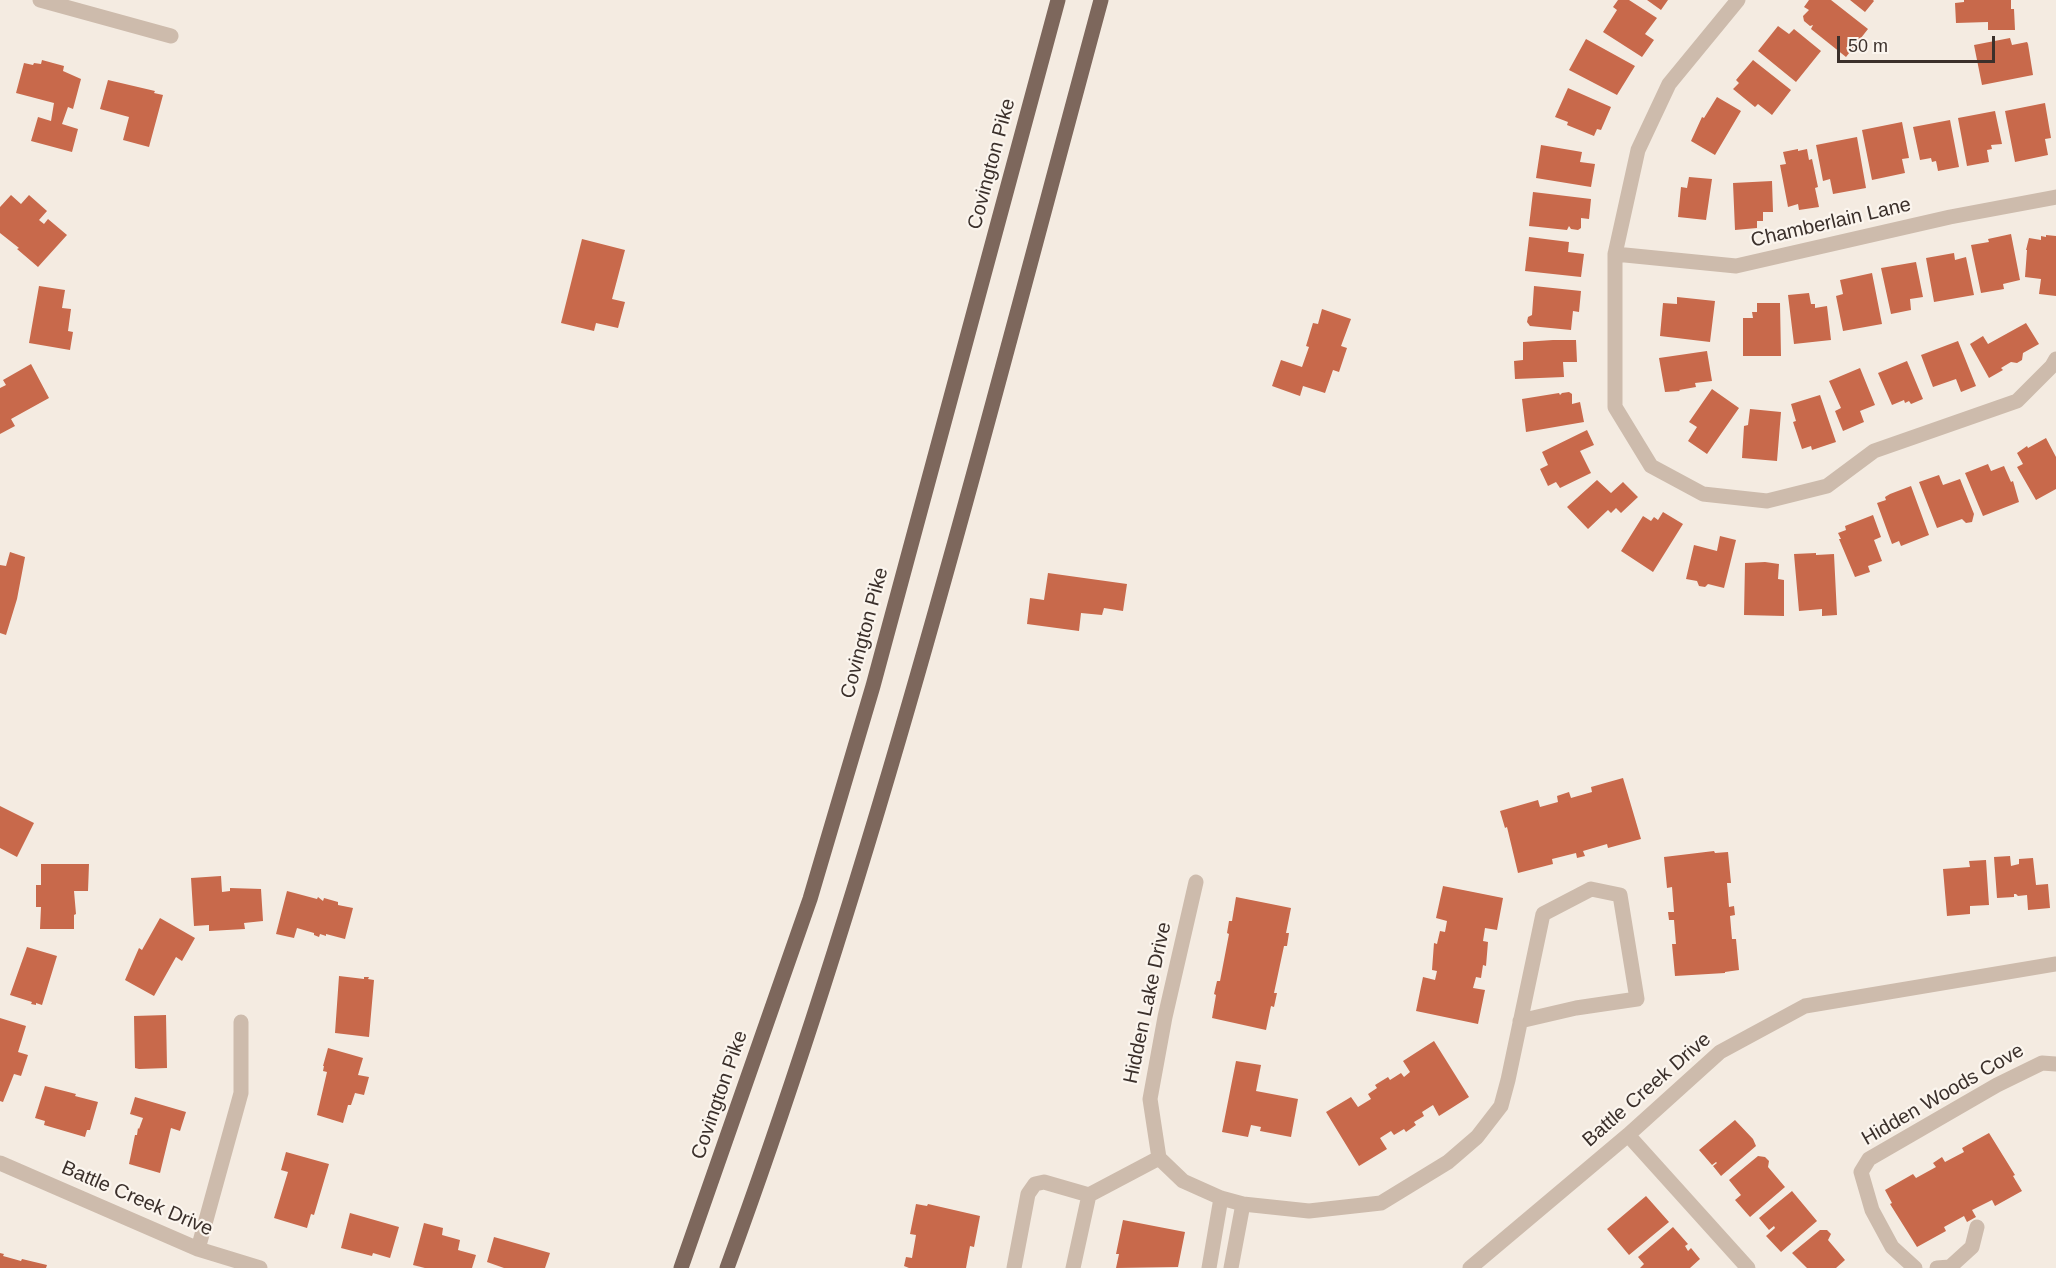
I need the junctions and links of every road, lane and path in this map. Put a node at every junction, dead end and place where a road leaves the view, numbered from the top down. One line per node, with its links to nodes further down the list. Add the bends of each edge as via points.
1 (40, 0): 5 (street)
2 (1058, 0): 23 (main road, Covington Pike, via 873,686 810,900)
3 (1101, 0): 24 (main road, via 942,587 855,886 808,1036)
4 (1738, 0): 7 (street, via 1669,84 1638,150)
5 (171, 36)
6 (2056, 197): 7 (street, Chamberlain Lane, via 1736,266)
7 (1615, 254): 8 (street, via 1615,407 1651,466 1703,494 1767,501 1827,486 1874,451 2017,401)
8 (2056, 359)
9 (1196, 882): 15 (street, Hidden Lake Drive, via 1150,1100)
10 (2056, 964): 14 (street, Battle Creek Drive, via 1805,1006 1720,1052)
11 (241, 1022): 21 (street, via 241,1093)
12 (1520, 1022): 12 (street, via 1543,914 1591,889 1620,895 1637,999); 19 (street, via 1501,1106 1477,1137 1448,1162 1381,1203 1310,1211)
13 (2056, 1064): 31 (street, Hidden Woods Cove, via 2042,1063 1997,1085 1869,1159 1861,1173 1872,1210 1892,1247)
14 (1628, 1135): 29 (street, Battle Creek Drive); 30 (street)
15 (1159, 1158): 17 (street); 18 (street, via 1183,1181)
16 (0, 1163): 21 (street, Battle Creek Drive)
17 (1089, 1196): 25 (street, via 1044,1182 1035,1184 1028,1194); 26 (street)
18 (1221, 1198): 19 (street); 27 (street)
19 (1243, 1204): 28 (street)
20 (1977, 1227): 32 (street, via 1972,1247 1950,1267)
21 (198, 1249): 22 (street, Battle Creek Drive)
22 (260, 1268)
23 (681, 1268)
24 (727, 1268)
25 (1014, 1268)
26 (1073, 1268)
27 (1209, 1268)
28 (1231, 1268)
29 (1470, 1268)
30 (1748, 1268)
31 (1915, 1268)
32 (1937, 1268)

